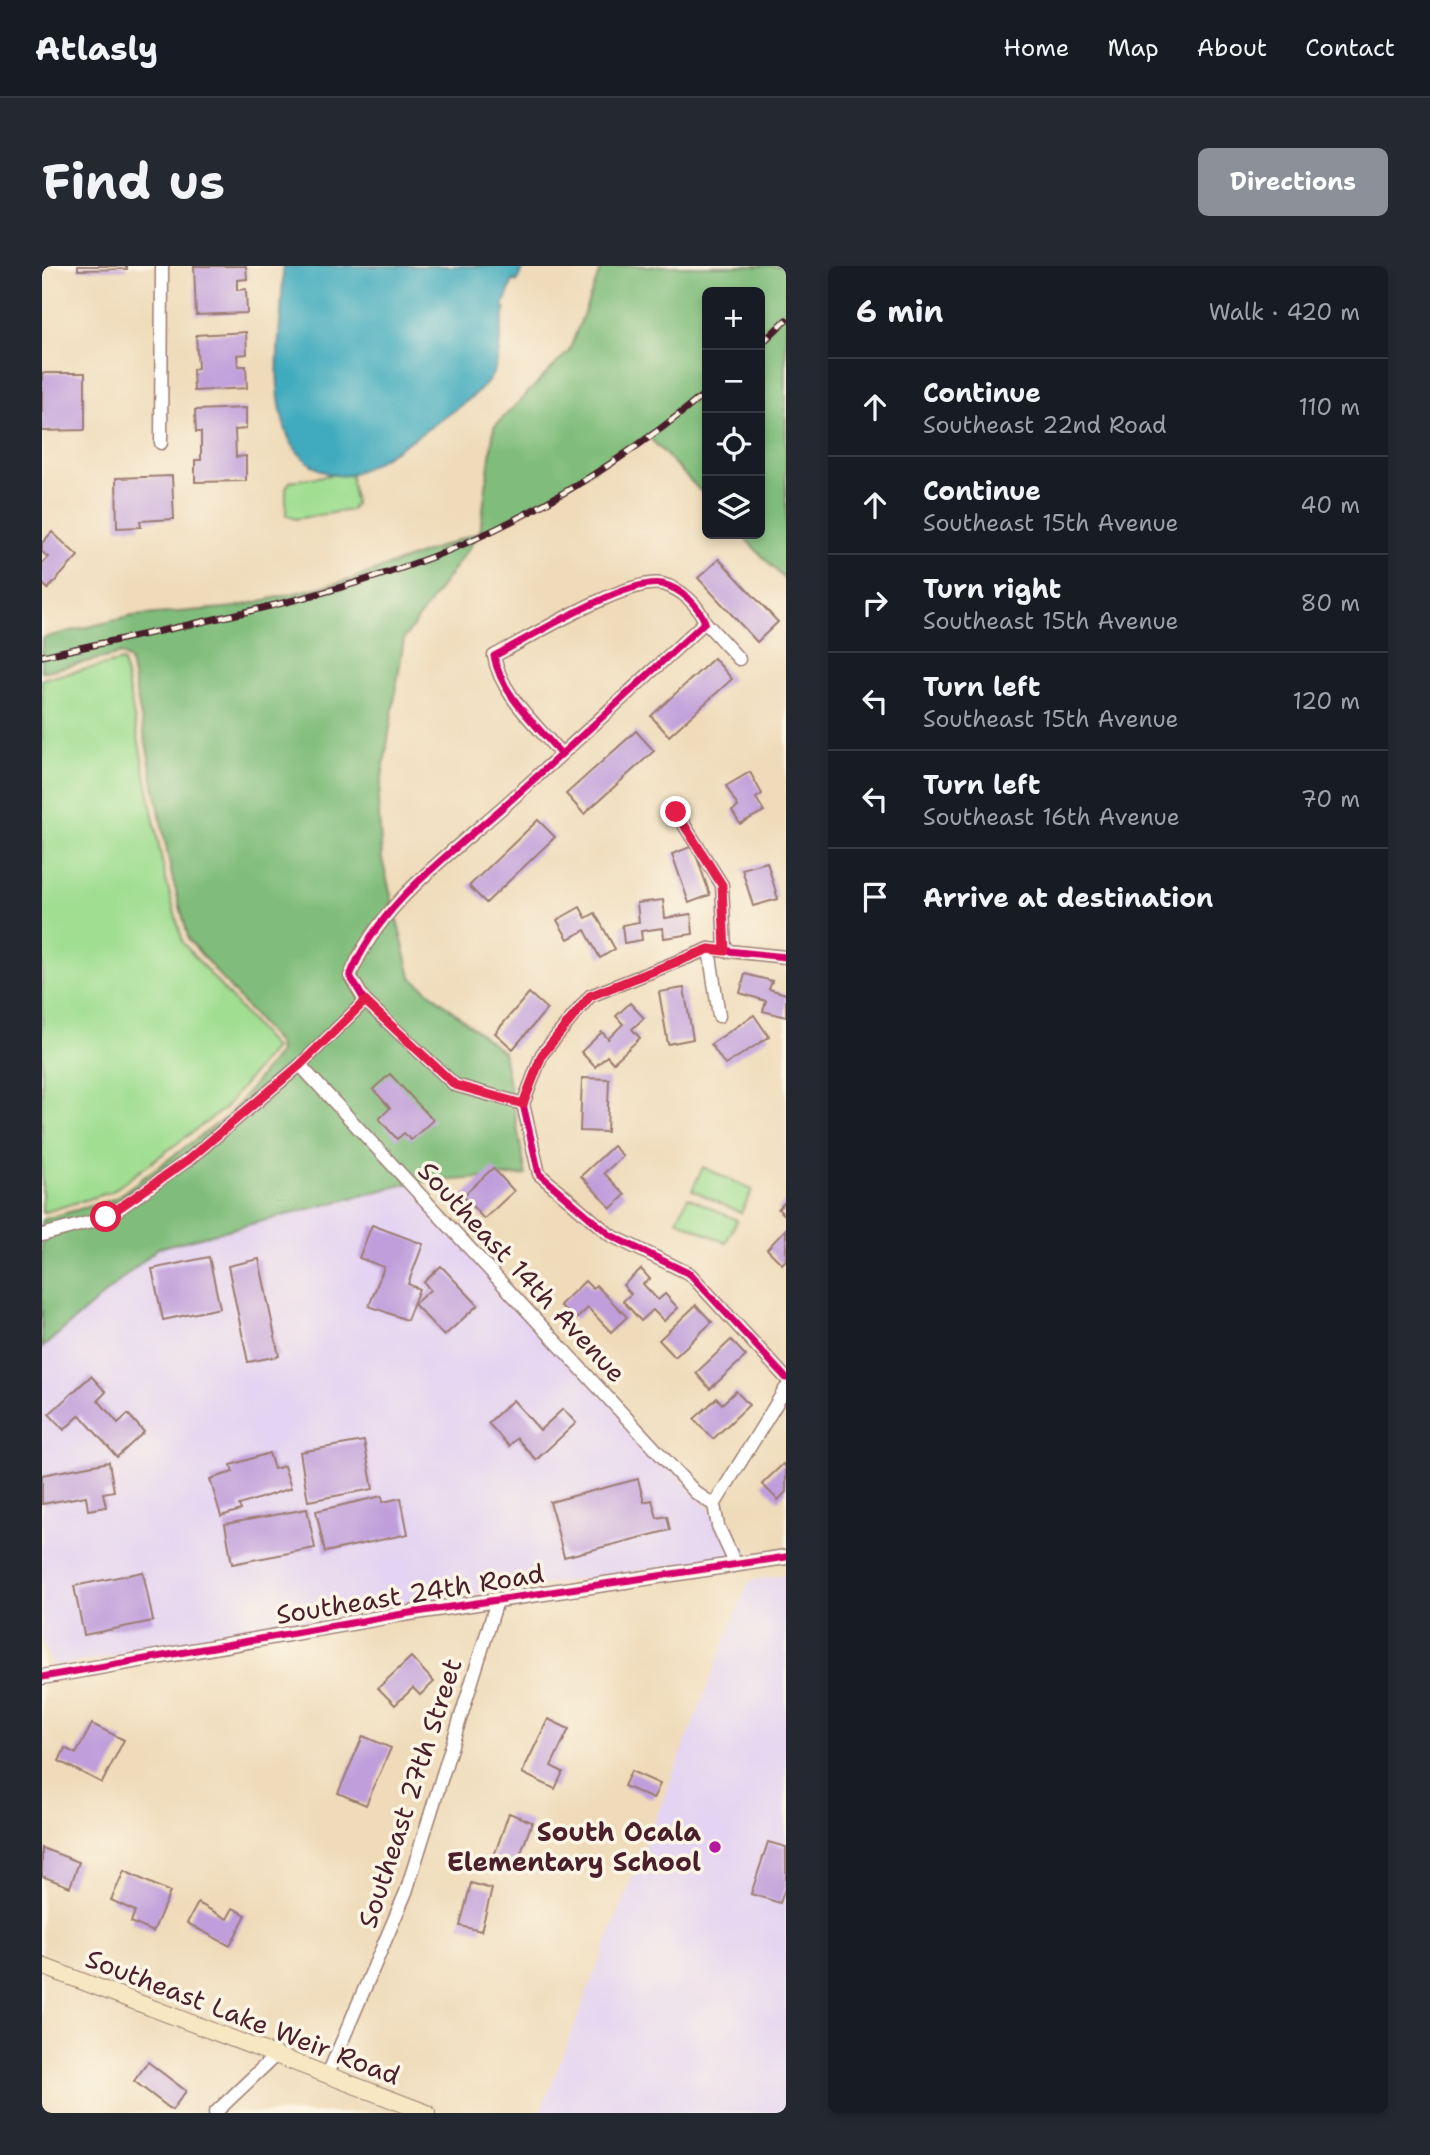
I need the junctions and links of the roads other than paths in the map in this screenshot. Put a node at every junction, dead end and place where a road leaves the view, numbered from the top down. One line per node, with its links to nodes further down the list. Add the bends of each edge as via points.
1 (162, 266): 2 (street)
2 (161, 443)
3 (705, 622): 4 (street); 5 (street); 5 (street, via 698,604 662,584 623,589 494,656 506,690)
4 (739, 659)
5 (561, 754): 10 (street, via 390,909 360,952 350,976)
6 (676, 812): 8 (street, via 722,885)
7 (709, 949): 8 (street); 11 (street); 13 (street, via 590,996 542,1055)
8 (725, 951): 9 (street)
9 (786, 957)
10 (365, 1001): 12 (street); 13 (street, via 455,1085)
11 (719, 1016)
12 (300, 1065): 14 (street, via 188,1160 106,1217); 17 (street, Southeast 14th Avenue, via 696,1493)
13 (523, 1104): 15 (street, via 539,1174 610,1235 690,1274)
14 (42, 1235)
15 (786, 1378)
16 (786, 1388): 17 (street)
17 (714, 1505): 19 (street)
18 (786, 1557): 19 (street, Southeast 24th Road)
19 (736, 1565): 20 (street, Southeast 24th Road)
20 (497, 1601): 21 (street, Southeast 24th Road); 24 (street, Southeast 27th Street, via 406,1892)
21 (42, 1677)
22 (42, 1966): 23 (main road, Southeast Lake Weir Road)
23 (276, 2055): 24 (main road, Southeast Lake Weir Road); 25 (street)
24 (328, 2074): 26 (main road, Southeast Lake Weir Road)
25 (215, 2113)
26 (427, 2113)

